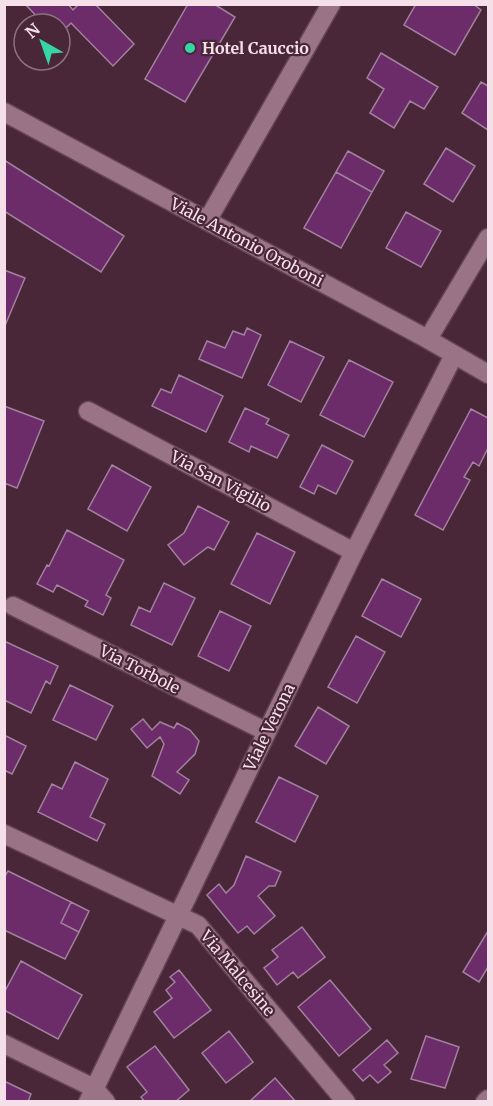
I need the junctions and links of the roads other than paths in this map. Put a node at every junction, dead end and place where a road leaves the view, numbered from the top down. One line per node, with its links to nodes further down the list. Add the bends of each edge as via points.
1 (332, 4): 3 (street)
2 (4, 112): 3 (street, Viale Antonio Oroboni)
3 (207, 221): 5 (street, Viale Antonio Oroboni)
4 (489, 238): 5 (street)
5 (428, 339): 6 (street, Viale Antonio Oroboni)
6 (454, 354): 7 (street, Viale Antonio Oroboni); 9 (street, Viale Verona)
7 (489, 374)
8 (88, 411): 9 (street, Via San Vigilio)
9 (354, 552): 11 (street, Viale Verona)
10 (13, 606): 11 (street, Via Torbole)
11 (267, 732): 13 (street, Viale Verona)
12 (4, 834): 13 (street, Via Malcesine)
13 (178, 916): 15 (street, Viale Verona); 16 (street, Via Malcesine, via 198,925)
14 (4, 1044): 15 (street)
15 (96, 1097)
16 (346, 1101)

